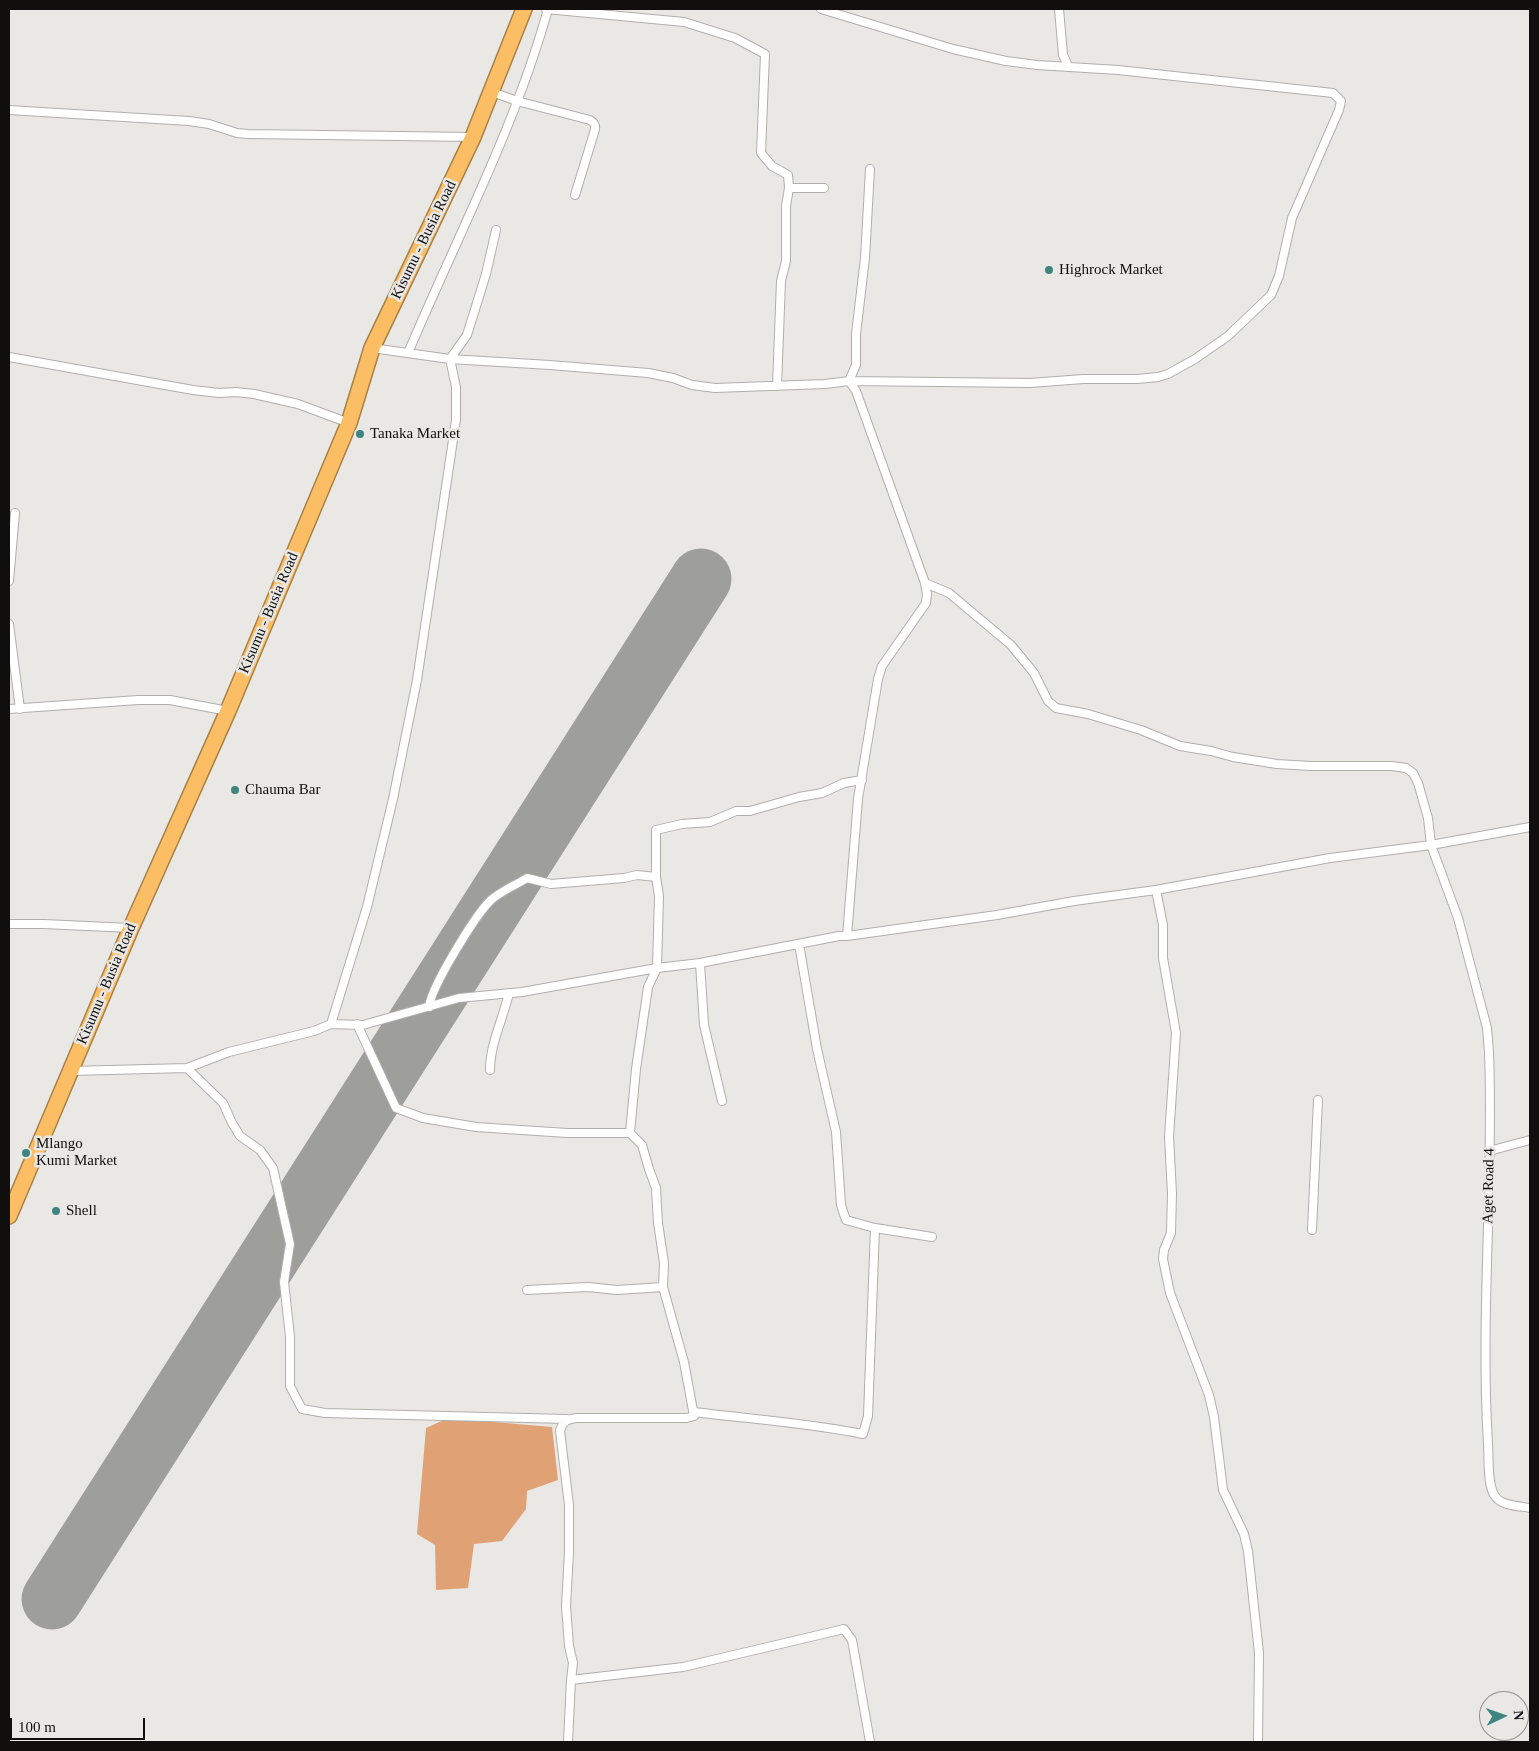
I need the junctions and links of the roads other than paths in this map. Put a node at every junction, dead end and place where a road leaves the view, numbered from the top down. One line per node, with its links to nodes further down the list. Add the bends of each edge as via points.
1 (524, 9): 6 (highway, Kisumu - Busia Road)
2 (548, 9): 7 (street); 11 (street, via 684,22 735,38 765,54 762,153 772,166 788,175)
3 (821, 9): 5 (street, via 978,55 1037,65)
4 (1059, 9): 5 (street, via 1063,54)
5 (1068, 66): 21 (street, via 1333,93 1337,96 1339,110 1292,218 1279,276 1271,295 1220,342 1196,359 1158,377 1030,383)
6 (492, 92): 7 (street); 9 (highway, Kisumu - Busia Road)
7 (517, 101): 13 (street, via 594,123 596,127); 16 (street)
8 (9, 110): 9 (street, via 189,121 247,134)
9 (474, 137): 15 (highway, Kisumu - Busia Road)
10 (870, 169): 21 (street, via 856,365)
11 (789, 188): 12 (street); 22 (street)
12 (824, 188)
13 (575, 195)
14 (496, 230): 19 (street, via 467,335)
15 (372, 348): 16 (street); 23 (highway, Kisumu - Busia Road)
16 (408, 353): 19 (street)
17 (9, 357): 18 (street)
18 (18, 359): 20 (street); 23 (street, via 193,390 254,394 298,404)
19 (450, 359): 22 (street, via 648,373 716,388); 44 (street, via 456,387 456,420 417,680 367,907)
20 (9, 365)
21 (849, 381): 22 (street); 26 (street, via 856,391)
22 (777, 386)
23 (349, 423): 30 (highway, Kisumu - Busia Road)
24 (15, 512): 25 (street)
25 (9, 581)
26 (926, 583): 31 (street, via 926,603 880,672); 33 (street, Aget Road 4, via 949,593 1011,645 1056,708 1141,730 1180,746 1233,757 1302,766 1406,768 1418,783 1428,818)
27 (9, 624): 29 (street)
28 (9, 709): 29 (street)
29 (20, 709): 30 (street, via 162,700)
30 (228, 711): 37 (highway, Kisumu - Busia Road)
31 (862, 780): 34 (street, via 750,812 736,811 710,822 656,830); 38 (street)
32 (1530, 827): 33 (street)
33 (1431, 845): 35 (street, via 1330,858); 53 (street, Aget Road 4, via 1458,918 1487,1028)
34 (656, 877): 41 (street, via 659,896); 43 (street, via 636,875 551,884 527,878 491,900 444,971)
35 (1156, 890): 38 (street); 66 (street, via 1176,1033 1169,1136 1170,1234 1163,1259 1170,1293 1214,1417 1223,1490 1244,1534 1248,1552 1259,1653)
36 (9, 924): 37 (street)
37 (131, 928): 48 (highway, Kisumu - Busia Road)
38 (847, 936): 39 (street)
39 (800, 944): 40 (street); 55 (street, via 817,1049 836,1132 841,1205 846,1220)
40 (700, 963): 41 (street); 50 (street, via 704,1025)
41 (657, 968): 42 (street); 51 (street, via 648,987)
42 (509, 993): 43 (street, via 459,998); 47 (street, via 490,1054)
43 (429, 1007): 45 (street, via 363,1025)
44 (331, 1024): 45 (street); 46 (street, via 229,1052)
45 (356, 1024): 51 (street, via 396,1108 423,1118 476,1127)
46 (187, 1068): 48 (street); 61 (street, via 223,1103 240,1136 260,1150 273,1168 290,1244 284,1282 290,1337 290,1386 302,1409 325,1413)
47 (490, 1070)
48 (70, 1071): 54 (highway, Kisumu - Busia Road)
49 (1318, 1100): 56 (street)
50 (722, 1101)
51 (630, 1133): 58 (street, via 642,1145 656,1188 664,1264)
52 (1530, 1140): 53 (street)
53 (1489, 1151): 62 (street, Aget Road 4, via 1486,1356 1491,1484 1499,1500)
54 (9, 1216)
55 (875, 1228): 57 (street); 60 (street, via 868,1416 863,1434 823,1426)
56 (1312, 1230)
57 (932, 1237)
58 (663, 1287): 59 (street); 60 (street)
59 (527, 1290)
60 (694, 1412): 61 (street, via 694,1416 687,1418)
61 (567, 1419): 63 (street, via 560,1431 568,1505 566,1606 573,1664)
62 (1530, 1508)
63 (571, 1680): 64 (street); 65 (street, via 683,1667 844,1629 852,1640)
64 (568, 1742)
65 (870, 1742)
66 (1258, 1742)

